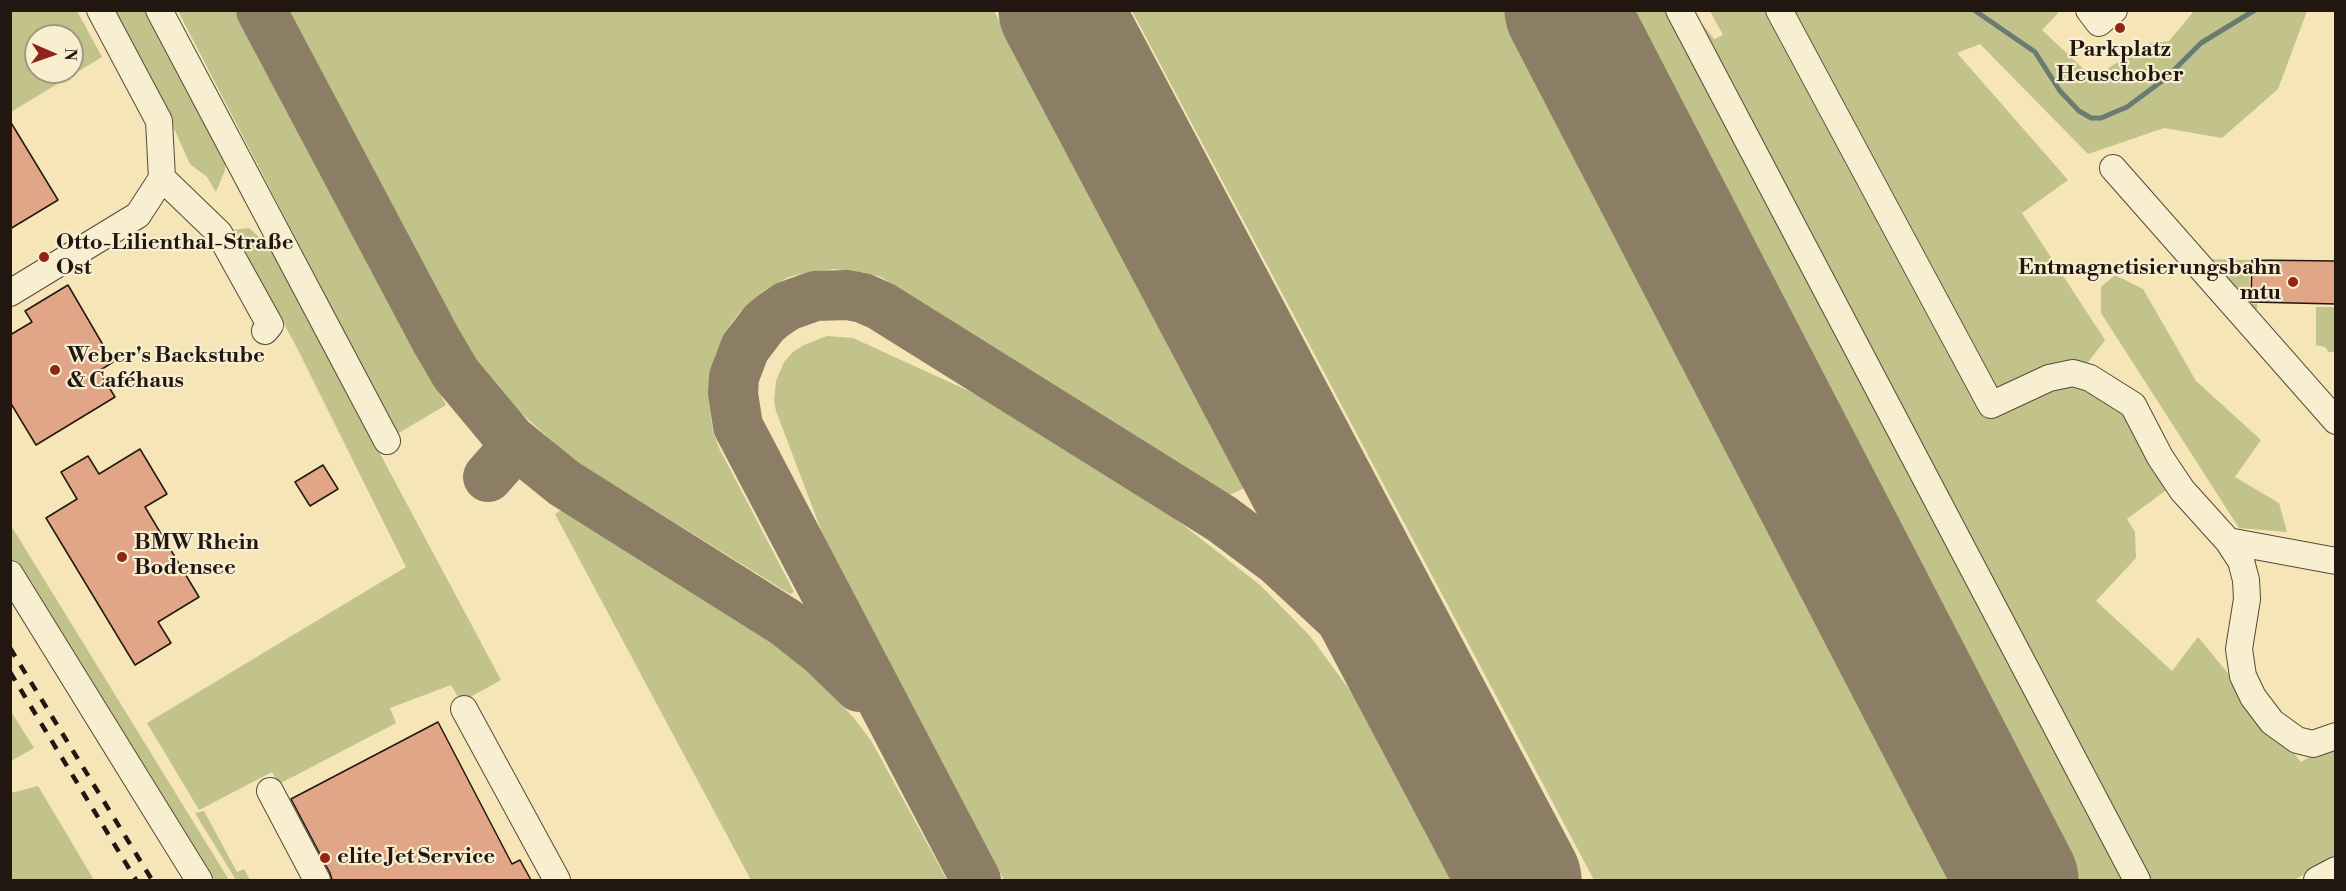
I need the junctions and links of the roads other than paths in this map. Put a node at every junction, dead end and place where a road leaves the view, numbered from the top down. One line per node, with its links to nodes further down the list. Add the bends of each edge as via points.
1 (100, 10): 8 (street, via 159,121)
2 (159, 10): 12 (street)
3 (1679, 10): 23 (street)
4 (1779, 10): 13 (street, via 1991,405 2049,378 2073,373 2090,378 2133,405 2182,490)
5 (2089, 10): 6 (street, via 2099,23)
6 (2114, 10)
7 (2113, 168): 11 (street)
8 (162, 178): 9 (street, via 138,215); 10 (street, via 219,233 270,325)
9 (10, 293)
10 (266, 331)
11 (2336, 421)
12 (387, 441)
13 (2228, 541): 14 (street); 17 (street, via 2241,561 2246,580 2239,649 2243,676 2253,697 2272,722 2297,740 2313,744)
14 (2336, 561)
15 (10, 574): 20 (street)
16 (464, 709): 22 (street)
17 (2336, 736)
18 (270, 791): 21 (street)
19 (2336, 870): 24 (street)
20 (199, 880)
21 (317, 880)
22 (558, 880)
23 (2137, 880)
24 (2317, 880)

